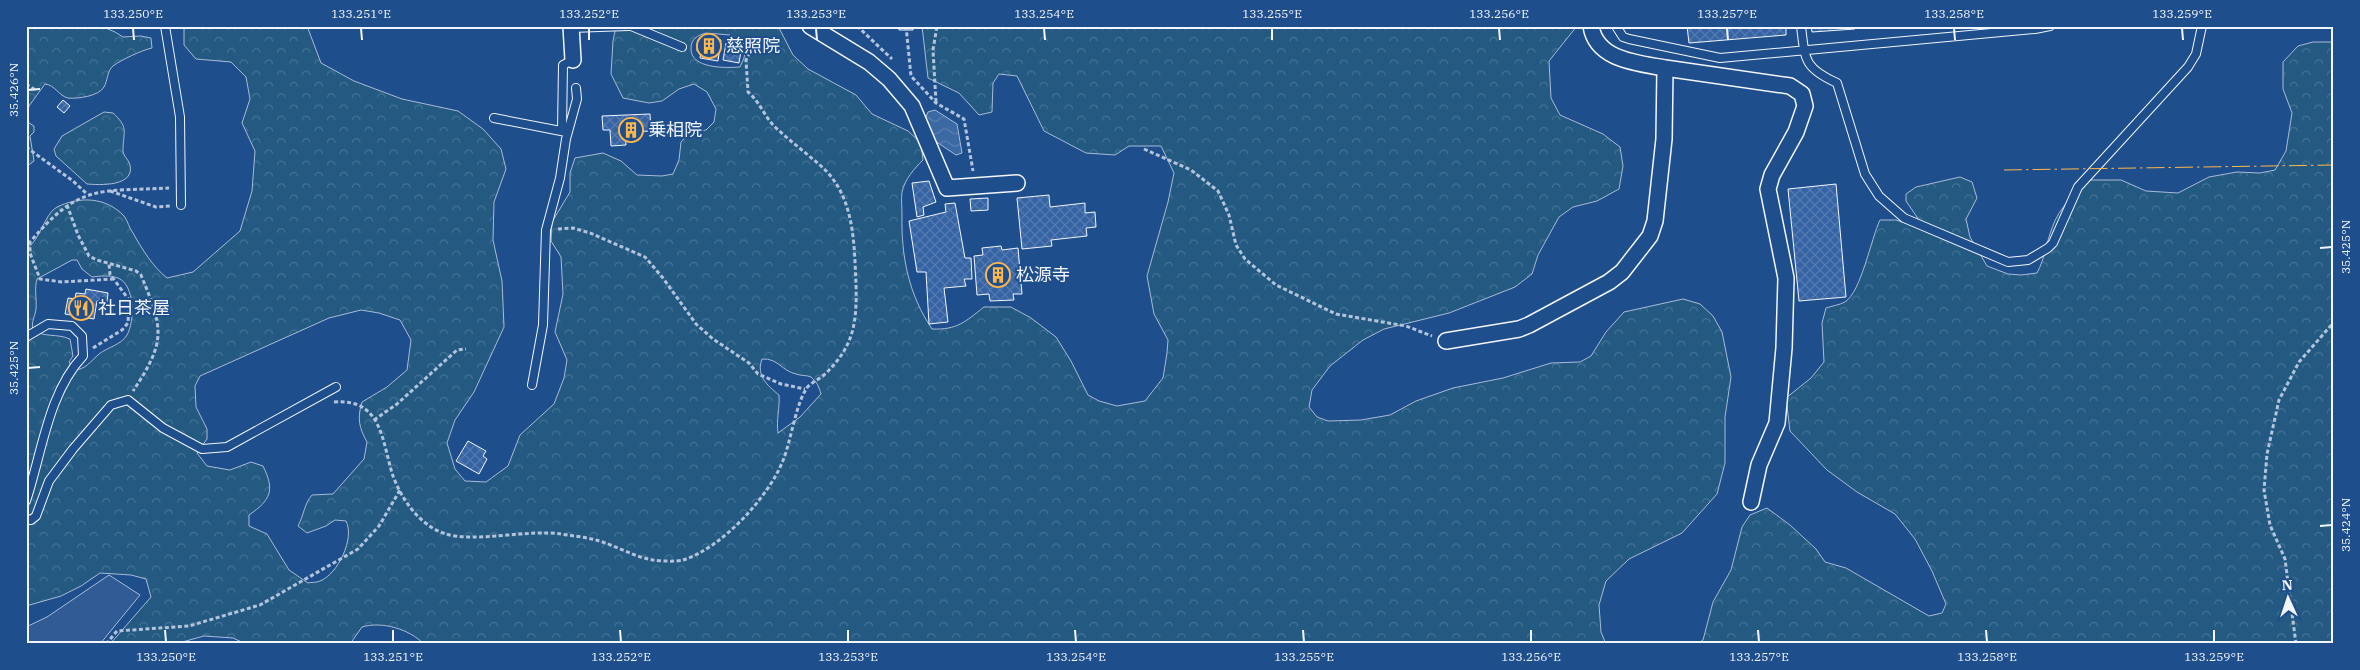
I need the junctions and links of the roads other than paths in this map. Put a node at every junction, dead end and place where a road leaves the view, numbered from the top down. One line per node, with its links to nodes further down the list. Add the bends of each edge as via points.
1 (165, 26): 18 (lane, via 180,117)
2 (630, 26): 9 (lane); 10 (lane)
3 (810, 26): 17 (street, via 869,62 912,106 947,188)
4 (1591, 26): 13 (street, via 1594,39 1604,51)
5 (1616, 26): 11 (lane, via 1623,37 1629,39 1720,58)
6 (1801, 26): 11 (lane)
7 (2050, 26): 11 (lane)
8 (2202, 26): 11 (lane, via 2196,54 2188,68 2078,187 2052,243 2036,257 2008,262 1904,218 1879,196 1865,174 1837,83 1812,69)
9 (571, 27): 12 (street)
10 (682, 47)
11 (1804, 51)
12 (573, 60): 16 (lane, via 562,64)
13 (1664, 68): 20 (street, via 1664,139 1655,221 1638,254 1609,282 1529,325); 24 (street, via 1790,86 1799,90 1804,100 1803,115 1796,132 1769,182 1786,278 1784,348 1777,422 1759,466)
14 (576, 88): 16 (lane, via 577,99)
15 (494, 118): 16 (lane)
16 (565, 131): 21 (lane, via 560,178 546,230 543,325)
17 (1016, 183)
18 (181, 205)
19 (26, 337): 23 (lane, via 48,324 72,326 82,336 83,356 72,367 57,400)
20 (1446, 341)
21 (532, 385)
22 (336, 387): 25 (lane, via 228,447 202,449 163,428 128,400 111,405 49,481 36,516)
23 (26, 501)
24 (1751, 502)
25 (26, 519)

